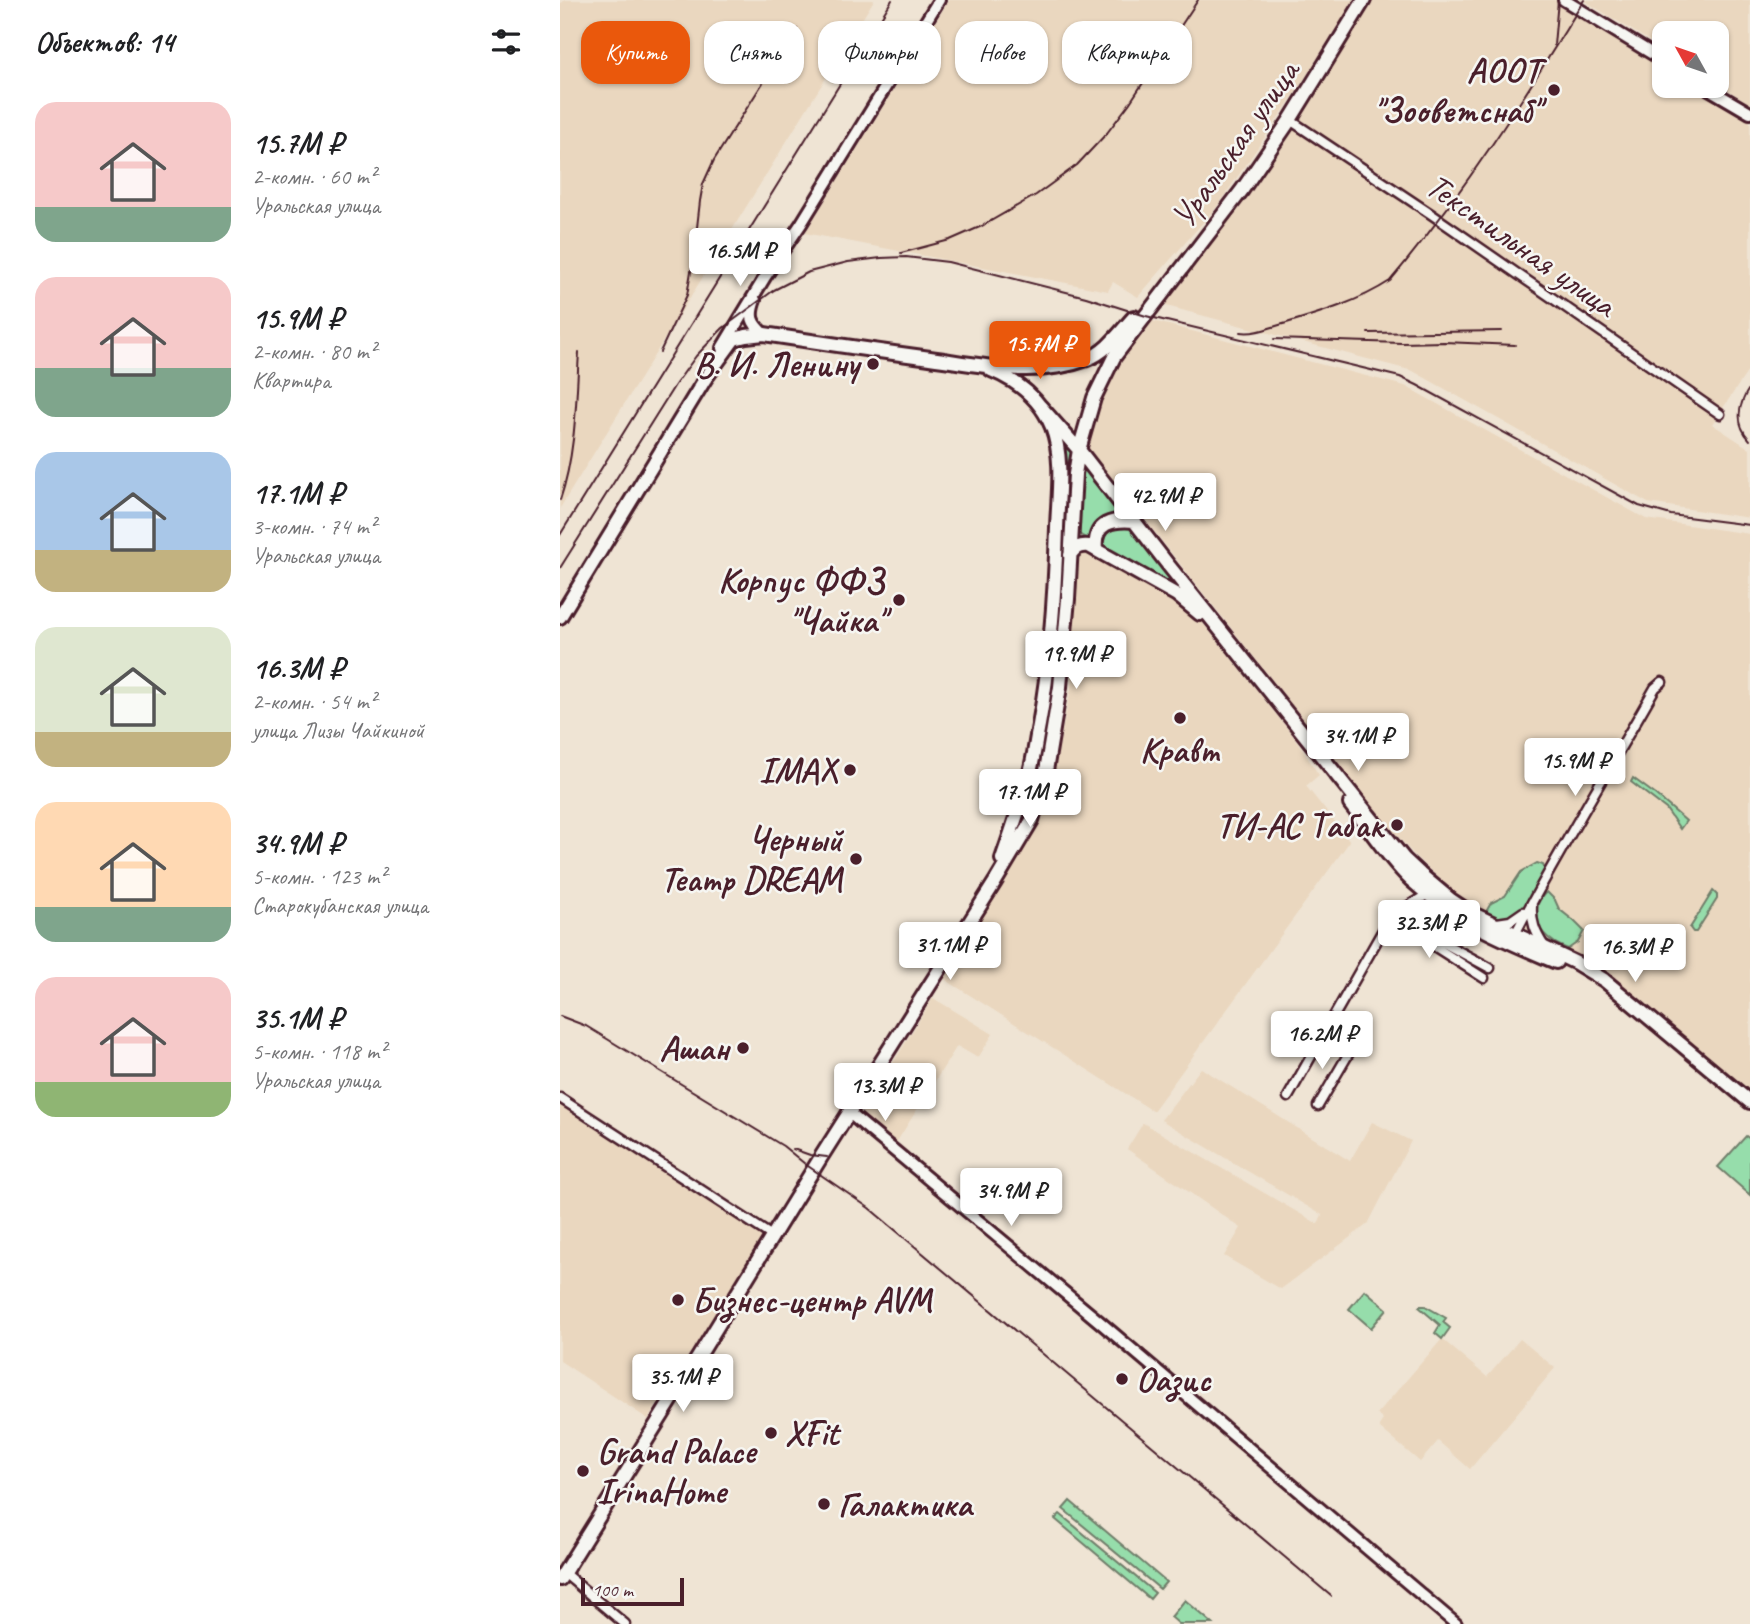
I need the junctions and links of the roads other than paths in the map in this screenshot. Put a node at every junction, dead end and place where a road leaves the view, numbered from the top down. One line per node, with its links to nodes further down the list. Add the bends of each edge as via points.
1 (939, 0): 9 (street)
2 (1364, 0): 7 (main road, Уральская улица)
3 (1564, 0): 4 (street)
4 (1652, 54)
5 (1724, 98): 6 (street)
6 (1750, 113)
7 (1290, 119): 8 (main road, Уральская улица); 16 (street, Текстильная улица)
8 (1193, 253): 11 (main road, Уральская улица, via 1157,298 1104,349); 13 (main road, Уральская улица)
9 (765, 276): 10 (street, via 751,312); 14 (street)
10 (764, 334): 12 (main road); 14 (main road, via 734,339)
11 (1087, 359): 12 (main road, via 1029,369); 13 (main road, via 1097,359)
12 (974, 364): 15 (main road, via 1016,382)
13 (1106, 371): 17 (main road, Уральская улица)
14 (705, 379): 22 (main road)
15 (1040, 406): 17 (main road); 24 (main road, via 1058,445 1059,466)
16 (1720, 414)
17 (1079, 450): 18 (main road); 20 (main road)
18 (1135, 521): 19 (main road, via 1110,521 1097,534); 21 (main road)
19 (1096, 550): 20 (main road, via 1082,545); 21 (main road)
20 (1070, 555): 23 (main road)
21 (1203, 612): 29 (main road, via 1397,865); 32 (main road, via 1404,859)
22 (560, 617)
23 (1065, 629): 24 (main road); 26 (main road)
24 (1050, 653): 27 (main road)
25 (1662, 682): 30 (street)
26 (1043, 784): 27 (main road); 28 (main road, via 1032,820)
27 (1022, 801): 28 (main road)
28 (995, 882): 43 (main road)
29 (1428, 894): 31 (street); 33 (main road, via 1476,927)
30 (1533, 899): 32 (street, via 1510,921); 33 (street); 35 (street, via 1533,926)
31 (1405, 908): 34 (street); 38 (street, via 1387,923)
32 (1481, 919): 33 (main road)
33 (1512, 938): 35 (main road); 44 (main road, via 1593,981)
34 (1440, 941): 36 (street); 37 (street, via 1437,948)
35 (1545, 948): 41 (main road, via 1604,980)
36 (1490, 968)
37 (1485, 978)
38 (1322, 1037): 39 (street); 42 (street, via 1349,1053)
39 (1288, 1097)
40 (560, 1098): 45 (street)
41 (1750, 1102)
42 (1318, 1106)
43 (848, 1112): 45 (main road); 48 (street)
44 (1750, 1112)
45 (772, 1236): 46 (main road)
46 (562, 1576): 47 (street)
47 (625, 1624)
48 (1456, 1624)

